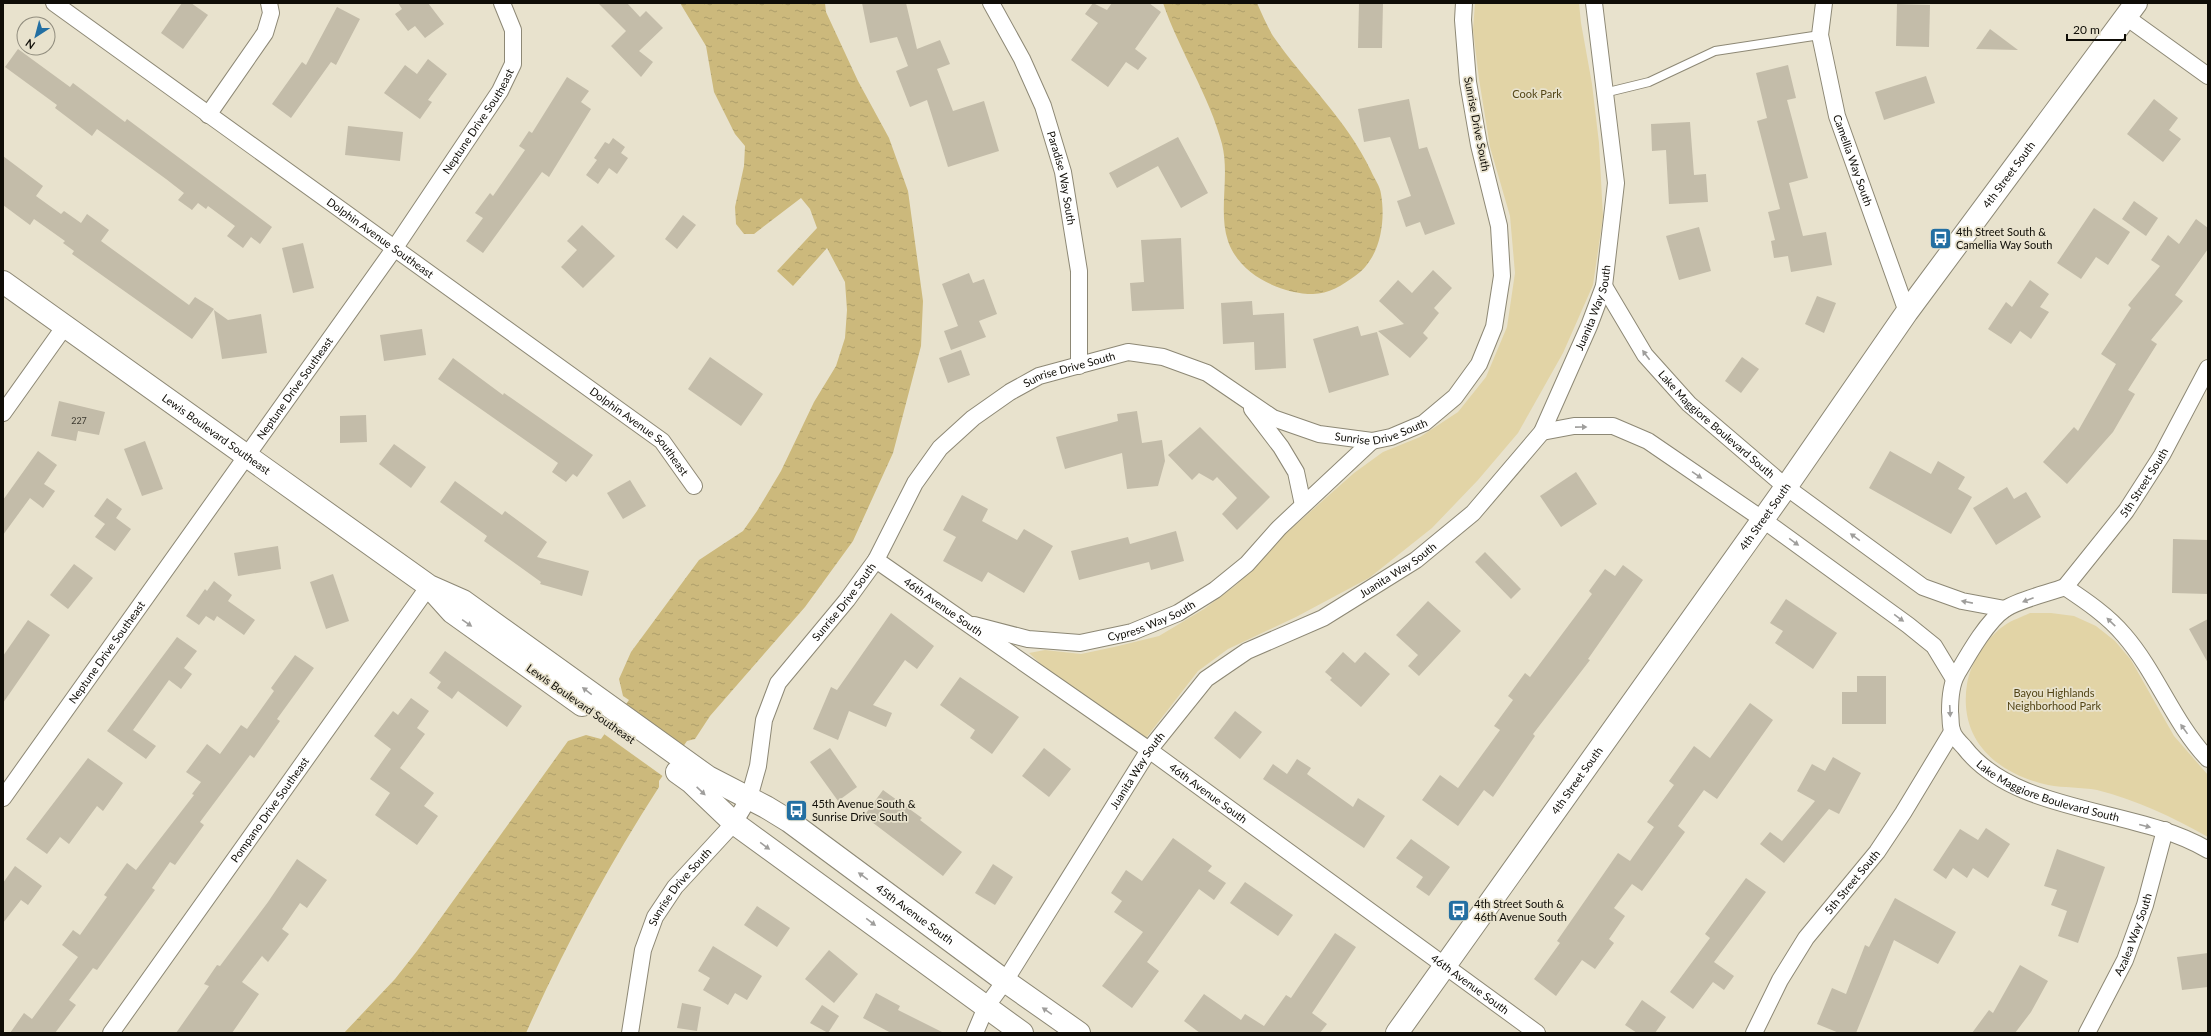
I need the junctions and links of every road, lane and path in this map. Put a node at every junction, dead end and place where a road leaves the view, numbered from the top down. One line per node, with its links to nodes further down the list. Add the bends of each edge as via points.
1 (54, 3): 12 (street, Dolphin Avenue Southeast)
2 (269, 3): 12 (street, via 271,14 265,33)
3 (502, 3): 13 (street, Neptune Drive Southeast, via 513,30 513,64 500,91)
4 (991, 3): 18 (street, Paradise Way South, via 1043,106 1063,172 1079,271)
5 (1464, 3): 24 (street, Sunrise Drive South, via 1462,20 1468,82 1479,145 1499,226 1502,276 1494,327 1479,364 1454,397 1424,423 1391,437)
6 (1594, 3): 11 (street, Juanita Way South)
7 (1824, 3): 9 (street, Camellia Way South)
8 (2131, 10): 10 (street); 16 (street, 4th Street South)
9 (1820, 35): 11 (lane, via 1715,51 1649,82); 16 (street, Camellia Way South, via 1837,116)
10 (2208, 76)
11 (1604, 93): 15 (street, Juanita Way South, via 1616,183)
12 (208, 115): 13 (street, Dolphin Avenue Southeast)
13 (394, 249): 25 (street, Neptune Drive Southeast); 26 (street, Dolphin Avenue Southeast, via 662,441)
14 (3, 282): 17 (street, Lewis Boulevard Southeast)
15 (1604, 286): 23 (street, Juanita Way South); 27 (street, Lake Maggiore Boulevard South, one-way to 15, via 1689,404 1645,355)
16 (1907, 312): 27 (street, 4th Street South)
17 (65, 326): 22 (street); 25 (street, Lewis Boulevard Southeast)
18 (1079, 366): 21 (street, Sunrise Drive South, via 1128,352 1163,357 1207,373); 30 (street, Sunrise Drive South, via 1039,376 1010,392 973,418 946,443 915,483)
19 (2208, 368): 20 (street, 5th Street South)
20 (2202, 393): 32 (street, 5th Street South, via 2126,512)
21 (1245, 399): 24 (street, Sunrise Drive South, via 1273,418 1319,434); 28 (street, via 1281,447 1296,472)
22 (3, 413)
23 (1542, 432): 29 (street, one-way to 29, via 1574,426 1613,426 1648,441); 37 (street, Juanita Way South, via 1473,513 1416,560 1323,618 1247,651 1206,679)
24 (1372, 441): 28 (street, Cypress Way South)
25 (246, 458): 31 (street, Lewis Boulevard Southeast); 40 (street, Neptune Drive Southeast)
26 (694, 486)
27 (1786, 487): 29 (street, 4th Street South); 33 (street, Lake Maggiore Boulevard South, one-way to 27, via 1962,601 1923,587)
28 (1303, 505): 34 (street, Cypress Way South, via 1247,564 1214,590 1178,613 1132,632 1080,643 1028,639)
29 (1762, 519): 35 (street, one-way to 35, via 1934,646); 45 (street, 4th Street South)
30 (876, 560): 34 (street, 46th Avenue South); 41 (street, Sunrise Drive South, via 847,600 778,683 764,720 758,766)
31 (429, 586): 39 (street, Lewis Boulevard Southeast, via 452,612); 48 (street, Pompano Drive Southeast)
32 (2065, 587): 33 (street, one-way to 33); 38 (street, one-way to 32, via 2173,714 2124,635 2095,608)
33 (2005, 609): 35 (street, via 1978,638)
34 (962, 622): 37 (street, 46th Avenue South)
35 (1954, 679): 36 (street, one-way to 36, via 1950,705)
36 (1952, 732): 43 (street, Lake Maggiore Boulevard South, one-way to 43, via 1974,761 1994,776 2019,789); 55 (street, 5th Street South, via 1876,852 1806,938 1780,980)
37 (1149, 750): 45 (street, 46th Avenue South); 46 (street, Juanita Way South)
38 (2208, 759)
39 (674, 762): 41 (street, Lewis Boulevard Southeast); 42 (street, Lewis Boulevard Southeast, one-way to 42)
40 (3, 798)
41 (749, 798): 42 (street, Sunrise Drive South); 46 (street, 45th Avenue South, one-way to 41, via 789,822)
42 (734, 823): 47 (street, one-way to 47); 49 (street, Sunrise Drive South, via 675,887 655,917 643,950)
43 (2164, 830): 44 (street, Lake Maggiore Boulevard South); 56 (street, Azalea Way South, via 2144,905 2125,960)
44 (2208, 850)
45 (1446, 966): 53 (street, 4th Street South); 54 (street, 46th Avenue South)
46 (1005, 981): 47 (street, Juanita Way South); 52 (street, 45th Avenue South, one-way to 46)
47 (986, 1007): 50 (street, Juanita Way South); 51 (street)
48 (111, 1033)
49 (630, 1033)
50 (975, 1033)
51 (1022, 1033)
52 (1079, 1033)
53 (1397, 1033)
54 (1537, 1033)
55 (1754, 1033)
56 (2087, 1033)

